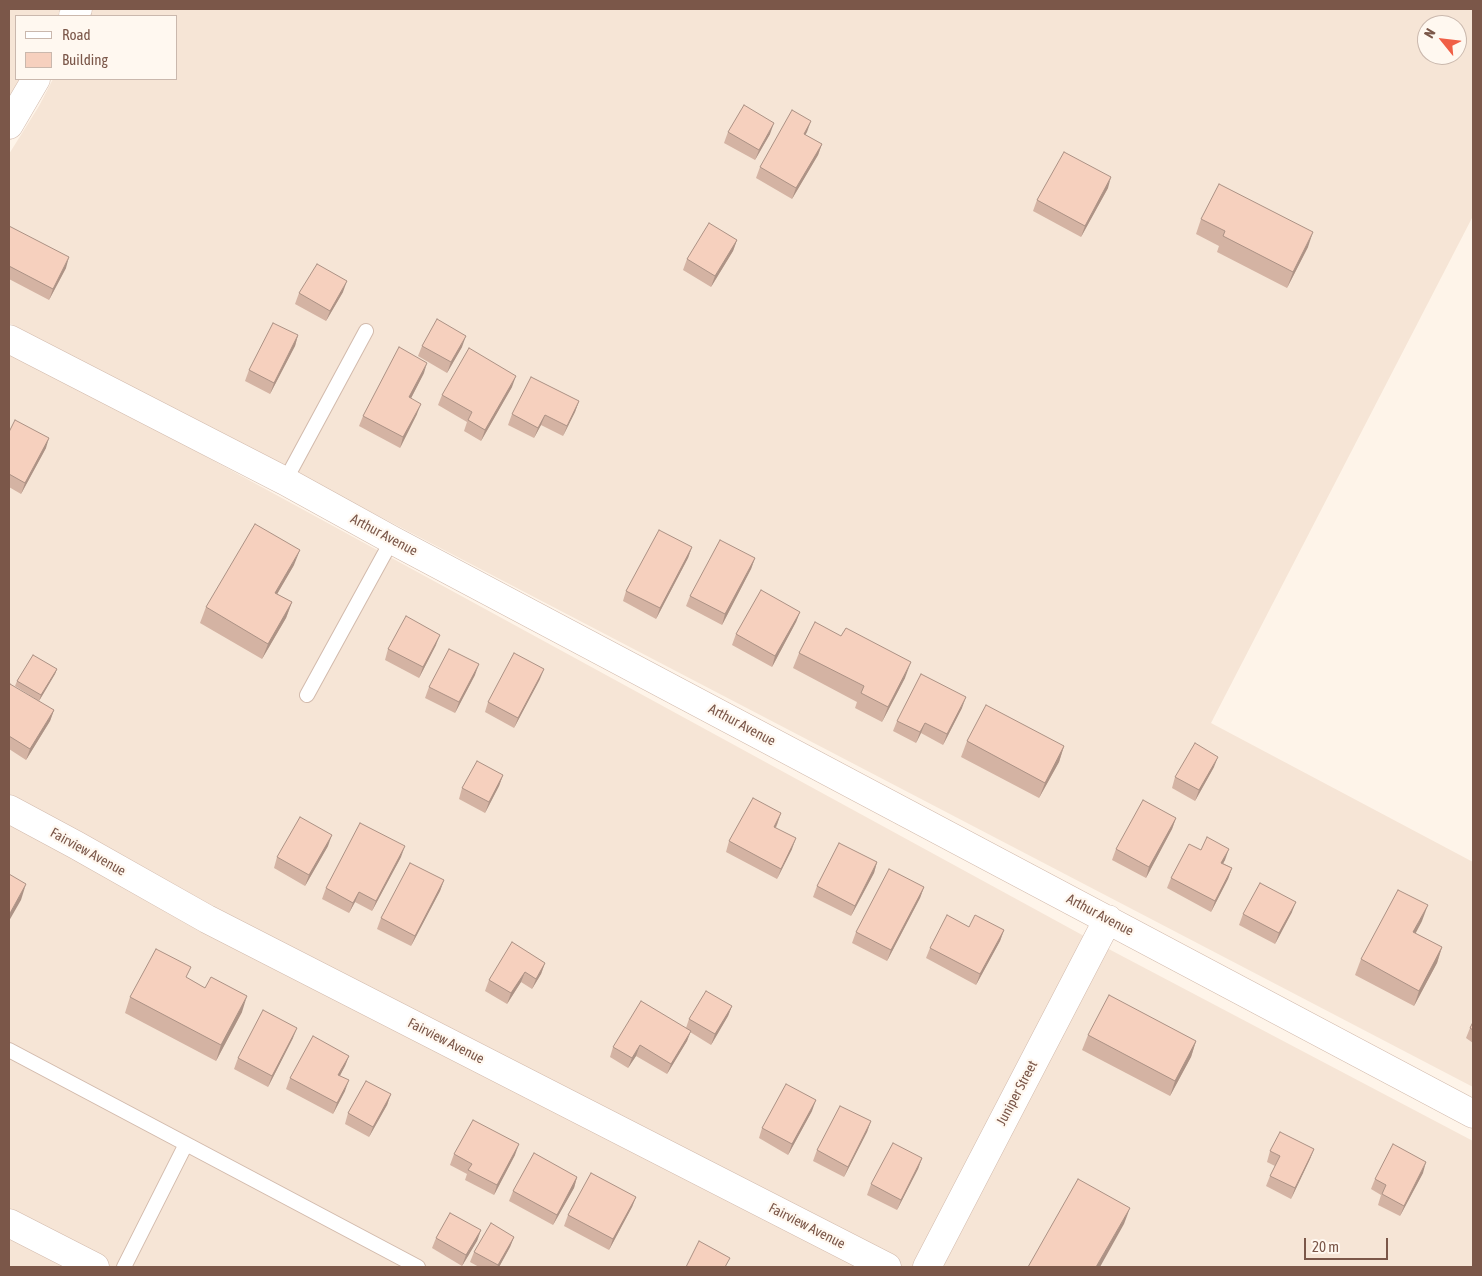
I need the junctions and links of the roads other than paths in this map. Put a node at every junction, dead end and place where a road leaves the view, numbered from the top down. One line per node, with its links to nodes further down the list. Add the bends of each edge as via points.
1 (35, 80): 2 (street)
2 (9, 125)
3 (366, 331): 5 (lane)
4 (9, 340): 5 (street, Arthur Avenue)
5 (285, 481): 6 (street, Arthur Avenue)
6 (392, 540): 7 (lane); 9 (street, Arthur Avenue)
7 (307, 695)
8 (9, 809): 17 (street, Fairview Avenue, via 207,919)
9 (1108, 919): 11 (street, Arthur Avenue); 18 (street, Juniper Street)
10 (9, 1050): 12 (lane)
11 (1473, 1114)
12 (186, 1144): 15 (lane); 16 (lane)
13 (9, 1223): 14 (street)
14 (95, 1267)
15 (124, 1267)
16 (418, 1267)
17 (887, 1267)
18 (926, 1267)

